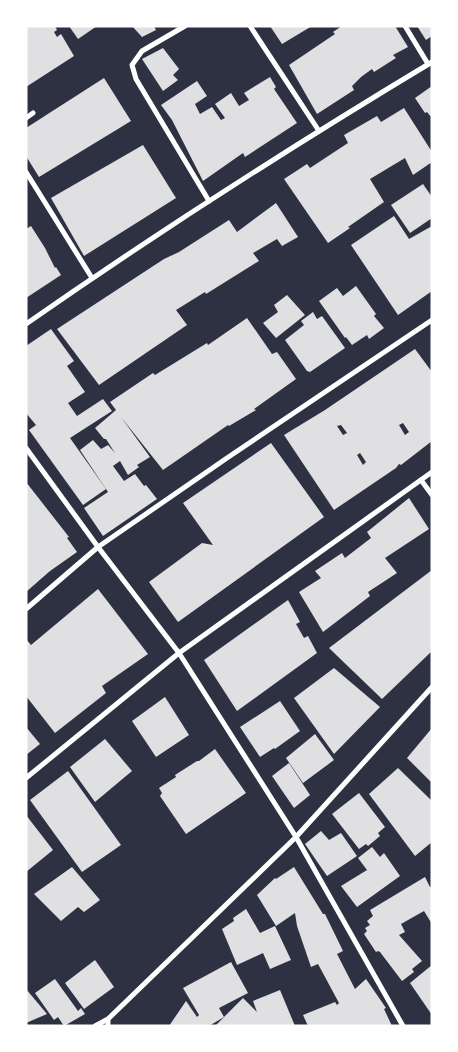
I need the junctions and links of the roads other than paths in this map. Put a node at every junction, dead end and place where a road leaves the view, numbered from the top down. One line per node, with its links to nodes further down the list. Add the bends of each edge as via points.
1 (185, 26): 9 (street, via 142,51 132,65 136,79)
2 (250, 26): 7 (street)
3 (405, 26): 4 (street)
4 (430, 63): 7 (street)
5 (33, 113): 6 (street)
6 (26, 118)
7 (319, 131): 9 (street)
8 (26, 172): 10 (street)
9 (209, 202): 10 (street)
10 (92, 278): 12 (street)
11 (432, 320): 17 (street)
12 (26, 324)
13 (26, 448): 17 (street)
14 (432, 472): 15 (street)
15 (421, 480): 16 (street); 19 (street)
16 (432, 495)
17 (98, 547): 18 (street); 19 (street)
18 (26, 609)
19 (179, 653): 21 (street); 22 (street)
20 (432, 687): 22 (street)
21 (26, 778)
22 (296, 837): 23 (street); 26 (street)
23 (108, 1019): 24 (street); 25 (street)
24 (95, 1026)
25 (108, 1026)
26 (403, 1026)

